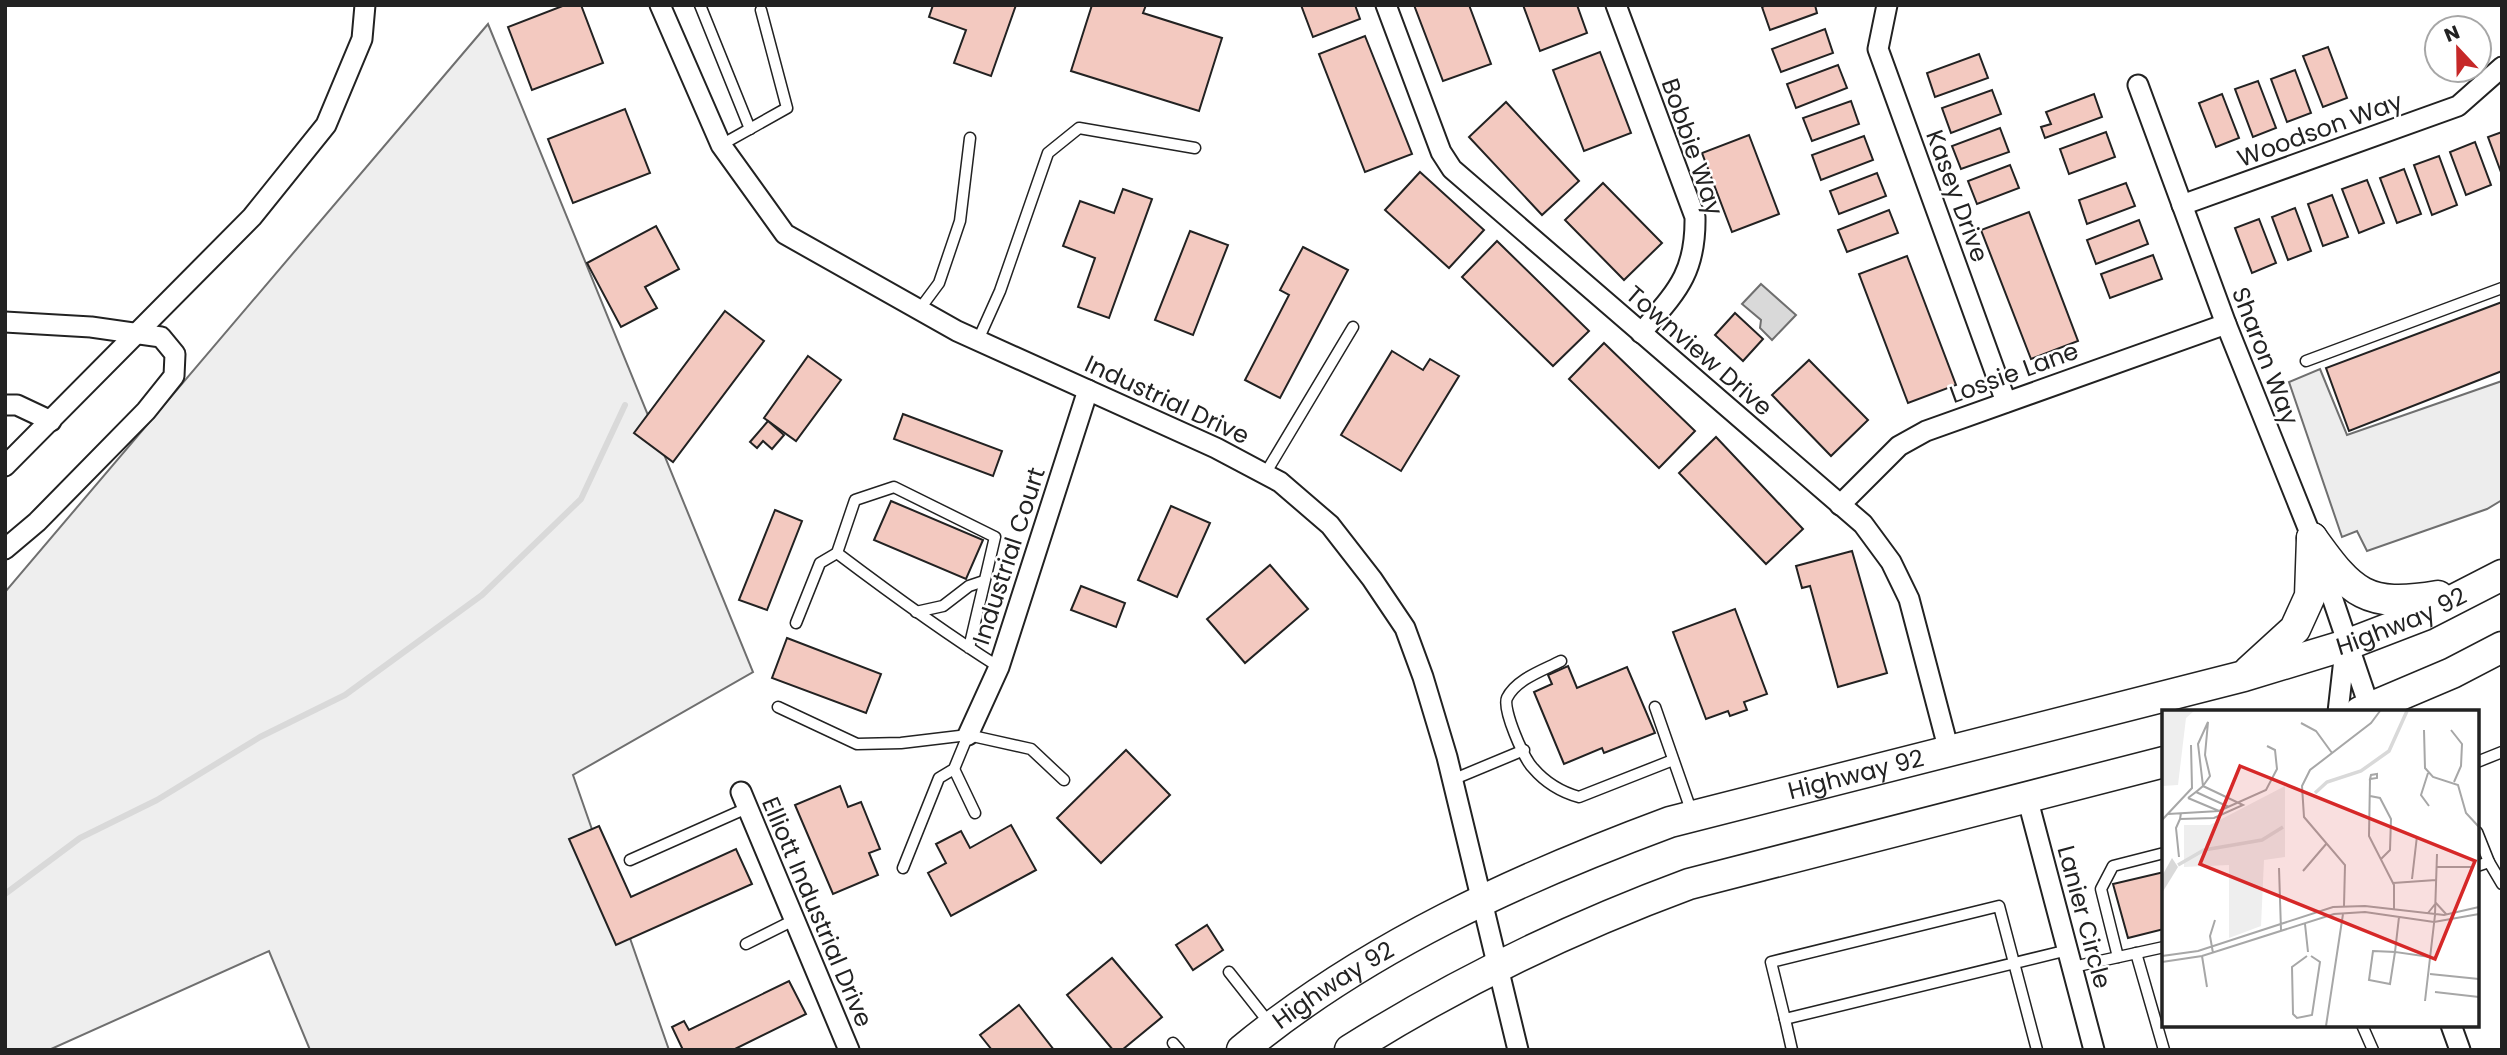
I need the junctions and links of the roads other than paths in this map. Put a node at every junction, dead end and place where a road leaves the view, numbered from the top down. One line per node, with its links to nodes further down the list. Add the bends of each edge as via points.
1 (365, 5): 20 (street, via 362,39 326,125 252,218)
2 (660, 5): 12 (street, Industrial Drive)
3 (700, 5): 10 (lane)
4 (1385, 5): 21 (street, Townview Drive, via 1441,152 1452,169)
5 (1616, 5): 21 (street, Bobbie Way, via 1696,217 1696,244 1683,283)
6 (1887, 5): 25 (street, Kasey Drive, via 1878,48)
7 (761, 9): 10 (lane, via 788,108)
8 (2502, 67): 14 (street, Woodson Way, via 2458,106)
9 (2138, 85): 14 (street, Sharon Way)
10 (750, 129): 12 (lane)
11 (970, 138): 16 (lane, via 960,221 939,283)
12 (722, 145): 16 (street, Industrial Drive, via 785,234)
13 (1195, 148): 22 (lane, via 1079,128 1048,153)
14 (2182, 205): 18 (street, Sharon Way)
15 (2502, 288): 23 (lane)
16 (919, 310): 22 (street, Industrial Drive)
17 (5, 322): 20 (street)
18 (2226, 324): 25 (street, Lossie Lane); 31 (street, Sharon Way)
19 (1353, 327): 29 (lane)
20 (137, 333): 27 (street); 32 (street, via 162,337 175,354 174,376 80,480)
21 (1641, 333): 30 (street, Townview Drive)
22 (978, 340): 24 (street, Industrial Drive)
23 (2306, 361)
24 (1088, 390): 29 (street, Industrial Drive); 43 (street, Industrial Court)
25 (2006, 402): 30 (street, Lossie Lane, via 1926,431 1899,446)
26 (5, 405): 27 (street, via 17,405)
27 (51, 421): 28 (street)
28 (5, 466)
29 (1265, 474): 59 (street, Industrial Drive, via 1330,524 1405,628)
30 (1840, 505): 52 (street, Townview Drive, via 1863,524 1891,562 1909,599)
31 (2312, 538): 36 (main road, via 2339,576 2362,594 2401,603); 39 (street, Sharon Way); 44 (main road, via 2310,596 2295,629)
32 (5, 549)
33 (837, 553): 35 (lane, via 855,500 894,487 995,537); 37 (lane); 38 (lane, via 820,563)
34 (2502, 575): 36 (main road, Highway 92)
35 (984, 580): 37 (lane, via 943,606); 41 (lane)
36 (2469, 591): 39 (main road, Highway 92, via 2424,615)
37 (916, 612): 41 (lane)
38 (796, 623)
39 (2346, 645): 44 (main road, Highway 92); 47 (street); 48 (street, Sharon Way)
40 (2502, 647): 49 (main road)
41 (969, 648): 43 (lane)
42 (1561, 661): 51 (lane, via 1522,682 1507,698 1505,710)
43 (999, 667): 50 (street, Industrial Court)
44 (2244, 676): 52 (main road, Highway 92)
45 (778, 707): 50 (lane, via 857,744)
46 (1655, 707): 54 (lane)
47 (2338, 710)
48 (2367, 710)
49 (2369, 710)
50 (968, 734): 57 (lane); 58 (lane, via 1031,749)
51 (1524, 750): 54 (lane, via 1531,767 1561,792 1579,797); 59 (lane)
52 (1949, 751): 63 (main road, Highway 92)
53 (2502, 752): 55 (lane)
54 (1673, 760): 63 (lane)
55 (2479, 761)
56 (2162, 763): 60 (main road)
57 (954, 769): 62 (lane); 69 (lane, via 939,778)
58 (1064, 779)
59 (1452, 780): 71 (street, Industrial Drive)
60 (2026, 797): 77 (street, Lanier Circle); 79 (main road, via 1689,884)
61 (744, 800): 66 (lane); 72 (street, Elliott Industrial Drive)
62 (975, 813)
63 (1693, 816): 71 (main road, Highway 92, via 1612,844)
64 (2479, 837): 67 (lane)
65 (2162, 854): 76 (lane, via 2113,866 2101,889)
66 (630, 860)
67 (2489, 862): 68 (lane); 70 (lane)
68 (2479, 865)
69 (903, 868)
70 (2502, 884)
71 (1481, 902): 79 (street, Industrial Drive); 82 (main road, Highway 92, via 1384,953)
72 (794, 920): 73 (lane); 86 (street, Elliott Industrial Drive)
73 (746, 944)
74 (2162, 947): 75 (lane)
75 (2136, 953): 76 (lane); 93 (lane)
76 (2118, 957): 77 (lane)
77 (2071, 958): 78 (lane); 92 (street, Lanier Circle)
78 (2014, 964): 81 (lane); 81 (lane, via 1999,906 1771,962); 91 (lane)
79 (1497, 965): 88 (main road); 89 (street, Industrial Drive)
80 (1229, 972): 82 (lane)
81 (1785, 1019): 90 (lane)
82 (1273, 1027): 87 (main road, Highway 92)
83 (2363, 1027): 94 (lane)
84 (2451, 1027): 85 (street)
85 (2453, 1048)
86 (849, 1050)
87 (1242, 1050)
88 (1350, 1050)
89 (1518, 1050)
90 (1792, 1050)
91 (2037, 1050)
92 (2094, 1050)
93 (2164, 1050)
94 (2373, 1050)

